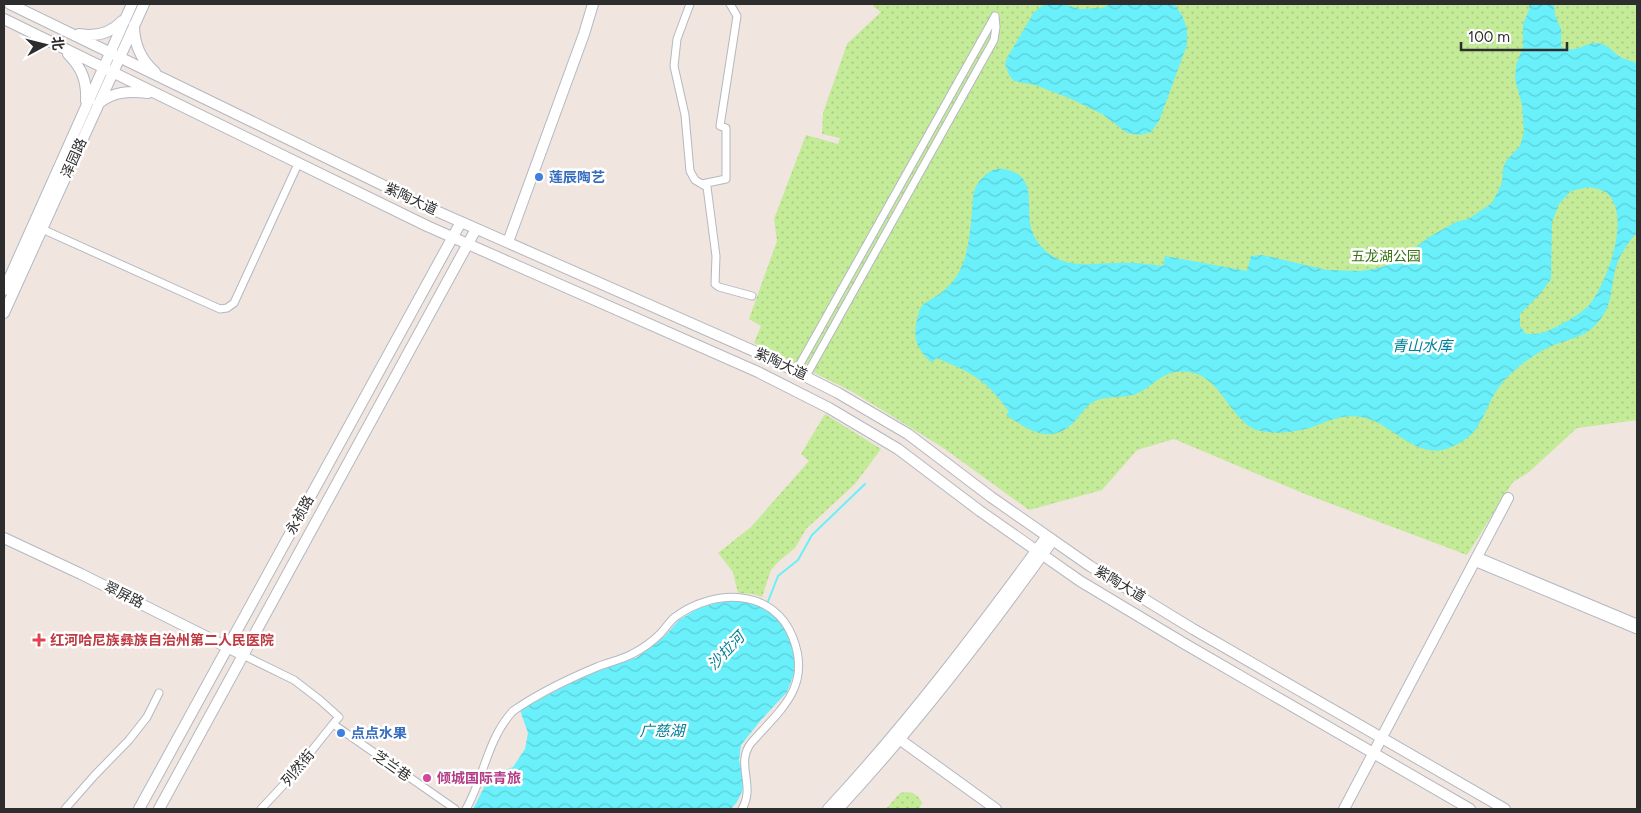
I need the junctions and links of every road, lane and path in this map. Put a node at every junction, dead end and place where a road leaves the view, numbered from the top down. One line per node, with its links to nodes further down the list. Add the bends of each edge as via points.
1 (10, 4): 10 (main road, 紫陶大道)
2 (132, 4): 7 (main road, 泽园路)
3 (144, 4): 9 (main road, 泽园路)
4 (593, 4): 24 (main road)
5 (690, 4): 19 (street, via 677,39 674,66 685,115 690,171)
6 (730, 4): 19 (street, via 737,16 720,126 726,128 726,179)
7 (126, 17): 10 (main road, via 104,34 86,36); 12 (main road, 泽园路)
8 (4, 19): 11 (main road, 紫陶大道)
9 (134, 25): 12 (main road, 泽园路); 14 (main road, via 136,44 144,59)
10 (70, 33): 12 (main road, 紫陶大道)
11 (62, 48): 13 (main road, 紫陶大道); 17 (main road, via 84,75)
12 (115, 55): 13 (main road, 泽园路); 14 (main road, 紫陶大道)
13 (108, 70): 15 (main road, 紫陶大道); 16 (main road, 泽园路); 17 (main road, 泽园路)
14 (166, 80): 20 (main road, 紫陶大道)
15 (157, 94): 16 (main road, via 123,92 106,98); 18 (main road, 紫陶大道)
16 (98, 105): 22 (main road, 泽园路)
17 (86, 106): 26 (main road, 泽园路)
18 (298, 164): 22 (street, via 234,303 224,309); 23 (main road, 紫陶大道)
19 (702, 184): 27 (street, via 707,187 716,256 715,284)
20 (461, 222): 21 (main road, 紫陶大道); 23 (main road, 永祯路)
21 (476, 228): 24 (main road, 紫陶大道); 25 (main road, 永祯路)
22 (42, 229): 28 (main road, 泽园路)
23 (452, 237): 25 (main road, 紫陶大道); 38 (main road, 永祯路)
24 (508, 242): 29 (main road, 紫陶大道)
25 (468, 244): 34 (main road, 紫陶大道, via 758,372 829,408 898,449 980,512); 39 (main road, 永祯路)
26 (4, 290)
27 (752, 296)
28 (4, 313)
29 (796, 371): 30 (main road, 紫陶大道); 30 (street, via 995,16 993,41)
30 (806, 376): 33 (main road, 紫陶大道, via 908,434)
31 (1508, 498): 35 (main road)
32 (4, 538): 38 (main road, 翠屏路)
33 (1050, 538): 34 (main road); 43 (main road, 紫陶大道, via 1143,598)
34 (1040, 552): 42 (main road); 44 (main road, 紫陶大道, via 1080,581)
35 (1475, 559): 36 (street); 37 (street); 43 (main road)
36 (1637, 623)
37 (1637, 630)
38 (228, 648): 39 (main road, 翠屏路); 46 (main road, 永祯路)
39 (243, 655): 41 (street, via 294,680 339,717); 47 (main road, 永祯路)
40 (159, 693): 45 (street, via 147,717)
41 (334, 724): 48 (street, 列然街); 49 (street, 芝兰巷)
42 (897, 737): 52 (main road); 53 (main road); 54 (main road)
43 (1382, 738): 44 (main road); 57 (main road, 紫陶大道)
44 (1374, 753): 55 (main road); 56 (main road, 紫陶大道)
45 (65, 809)
46 (139, 809)
47 (159, 809)
48 (261, 809)
49 (455, 809)
50 (466, 809): 51 (street, via 491,746 513,710 569,679 641,649 674,618 698,605 737,597 764,603 778,613 796,645 798,667 795,690 789,700 746,752 748,792)
51 (742, 809)
52 (828, 809)
53 (838, 809)
54 (996, 809)
55 (1344, 809)
56 (1470, 809)
57 (1505, 809)

